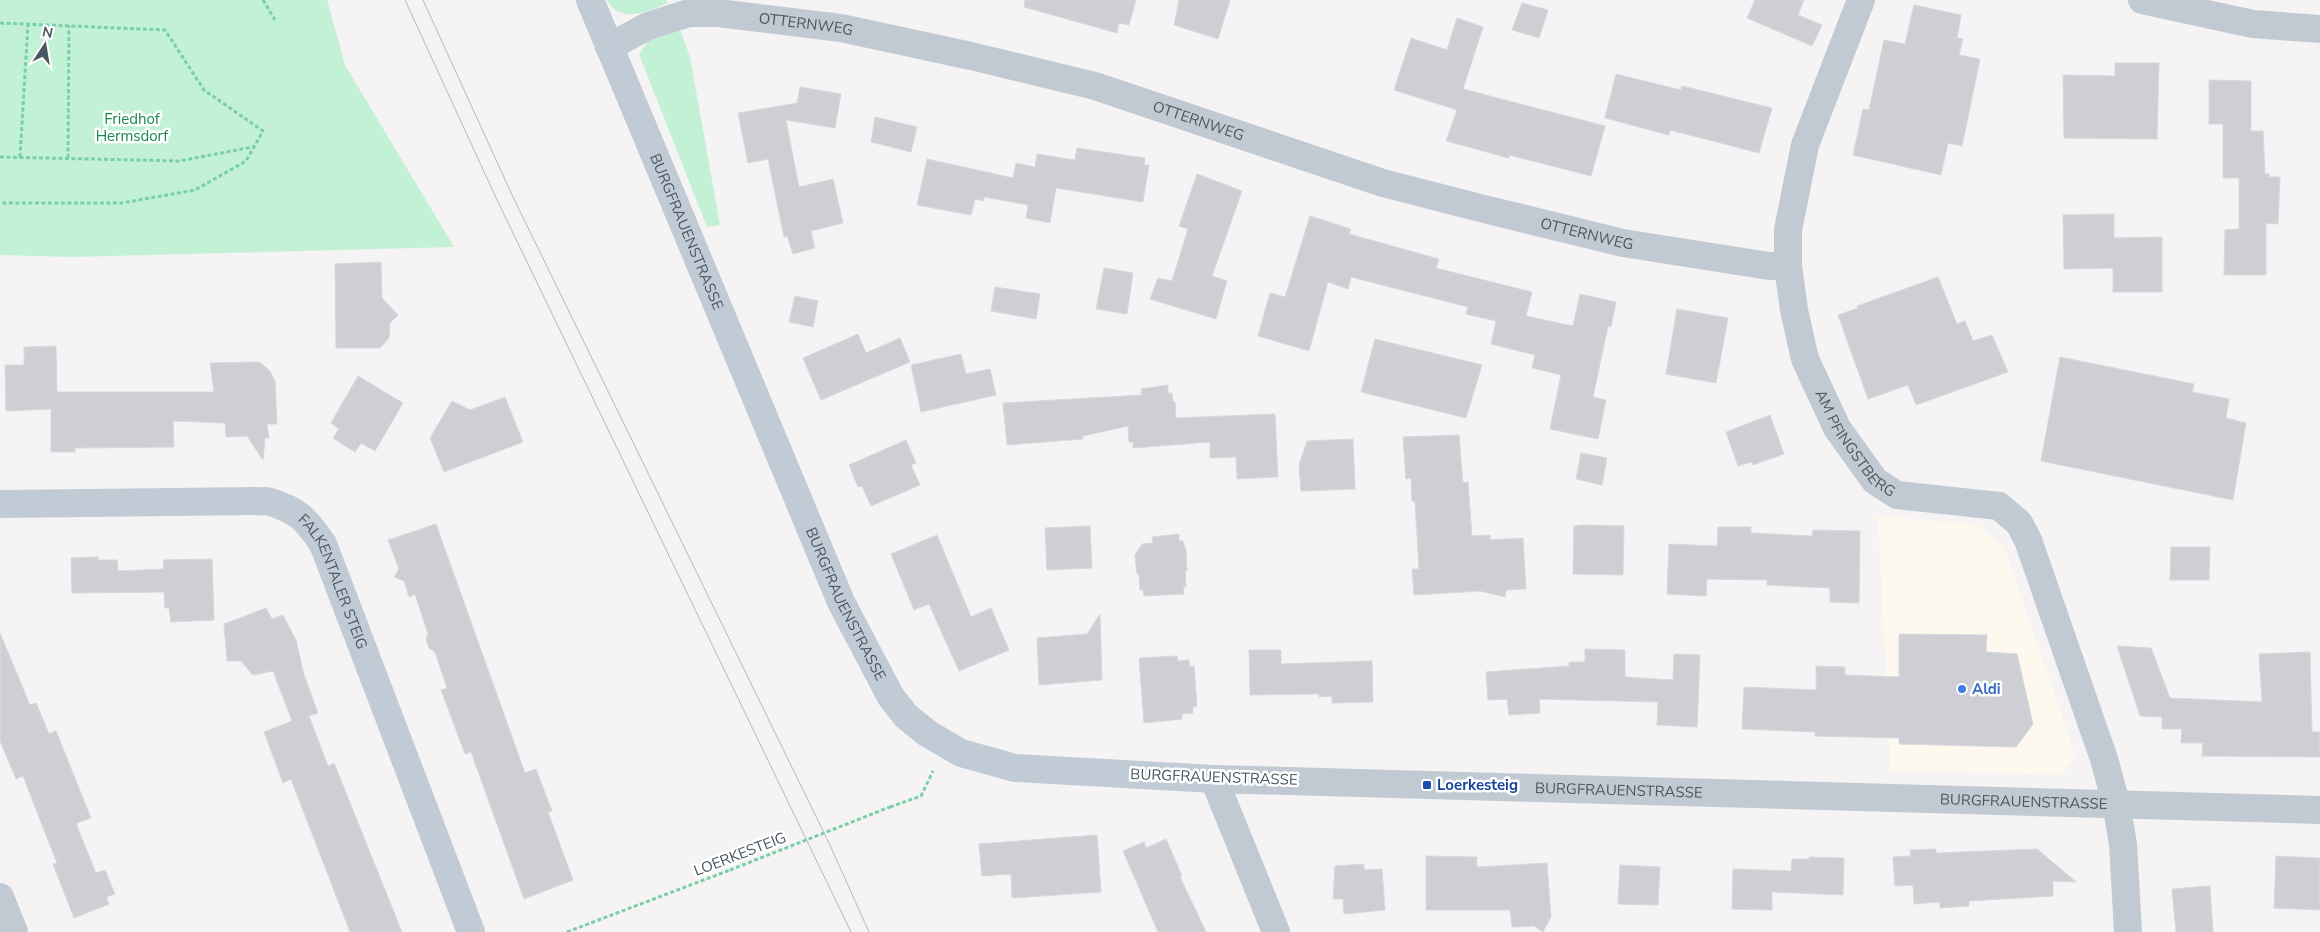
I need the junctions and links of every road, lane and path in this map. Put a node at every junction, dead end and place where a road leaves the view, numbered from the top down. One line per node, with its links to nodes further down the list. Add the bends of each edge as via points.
1 (263, 0): 5 (path)
2 (590, 0): 10 (street, BURGFRAUENSTRASSE)
3 (1861, 0): 16 (street, AM PFINGSTBERG, via 1805,145 1788,230)
4 (2142, 0): 9 (street, via 2253,24)
5 (275, 20)
6 (0, 23): 7 (path)
7 (28, 24): 8 (path); 13 (path)
8 (69, 26): 11 (path, via 165,30 204,90 262,131); 14 (path)
9 (2320, 29)
10 (609, 47): 16 (street, OTTERNWEG, via 648,26 689,13 718,13 841,28 1095,86 1383,182 1480,208 1623,243 1769,266); 18 (street, BURGFRAUENSTRASSE, via 841,602 891,697 906,716 961,753 1015,768)
11 (254, 147): 14 (path, via 179,160); 15 (path, via 246,161 196,190 122,203)
12 (0, 157): 13 (path)
13 (20, 157): 14 (path)
14 (68, 158)
15 (0, 203)
16 (1788, 266): 20 (street, AM PFINGSTBERG, via 1806,359 1837,428 1875,481 1897,495 1999,506 2019,523 2059,625)
17 (0, 504): 24 (street, FALKENTALER STEIG, via 267,501 289,507 308,522 324,544)
18 (1214, 779): 20 (street, BURGFRAUENSTRASSE); 26 (street)
19 (921, 796): 25 (path, LOERKESTEIG, bridge)
20 (2116, 803): 21 (street, BURGFRAUENSTRASSE); 27 (street, AM PFINGSTBERG, via 2123,844)
21 (2320, 810)
22 (0, 897): 23 (street)
23 (14, 932)
24 (471, 932)
25 (566, 932)
26 (1276, 932)
27 (2128, 932)

